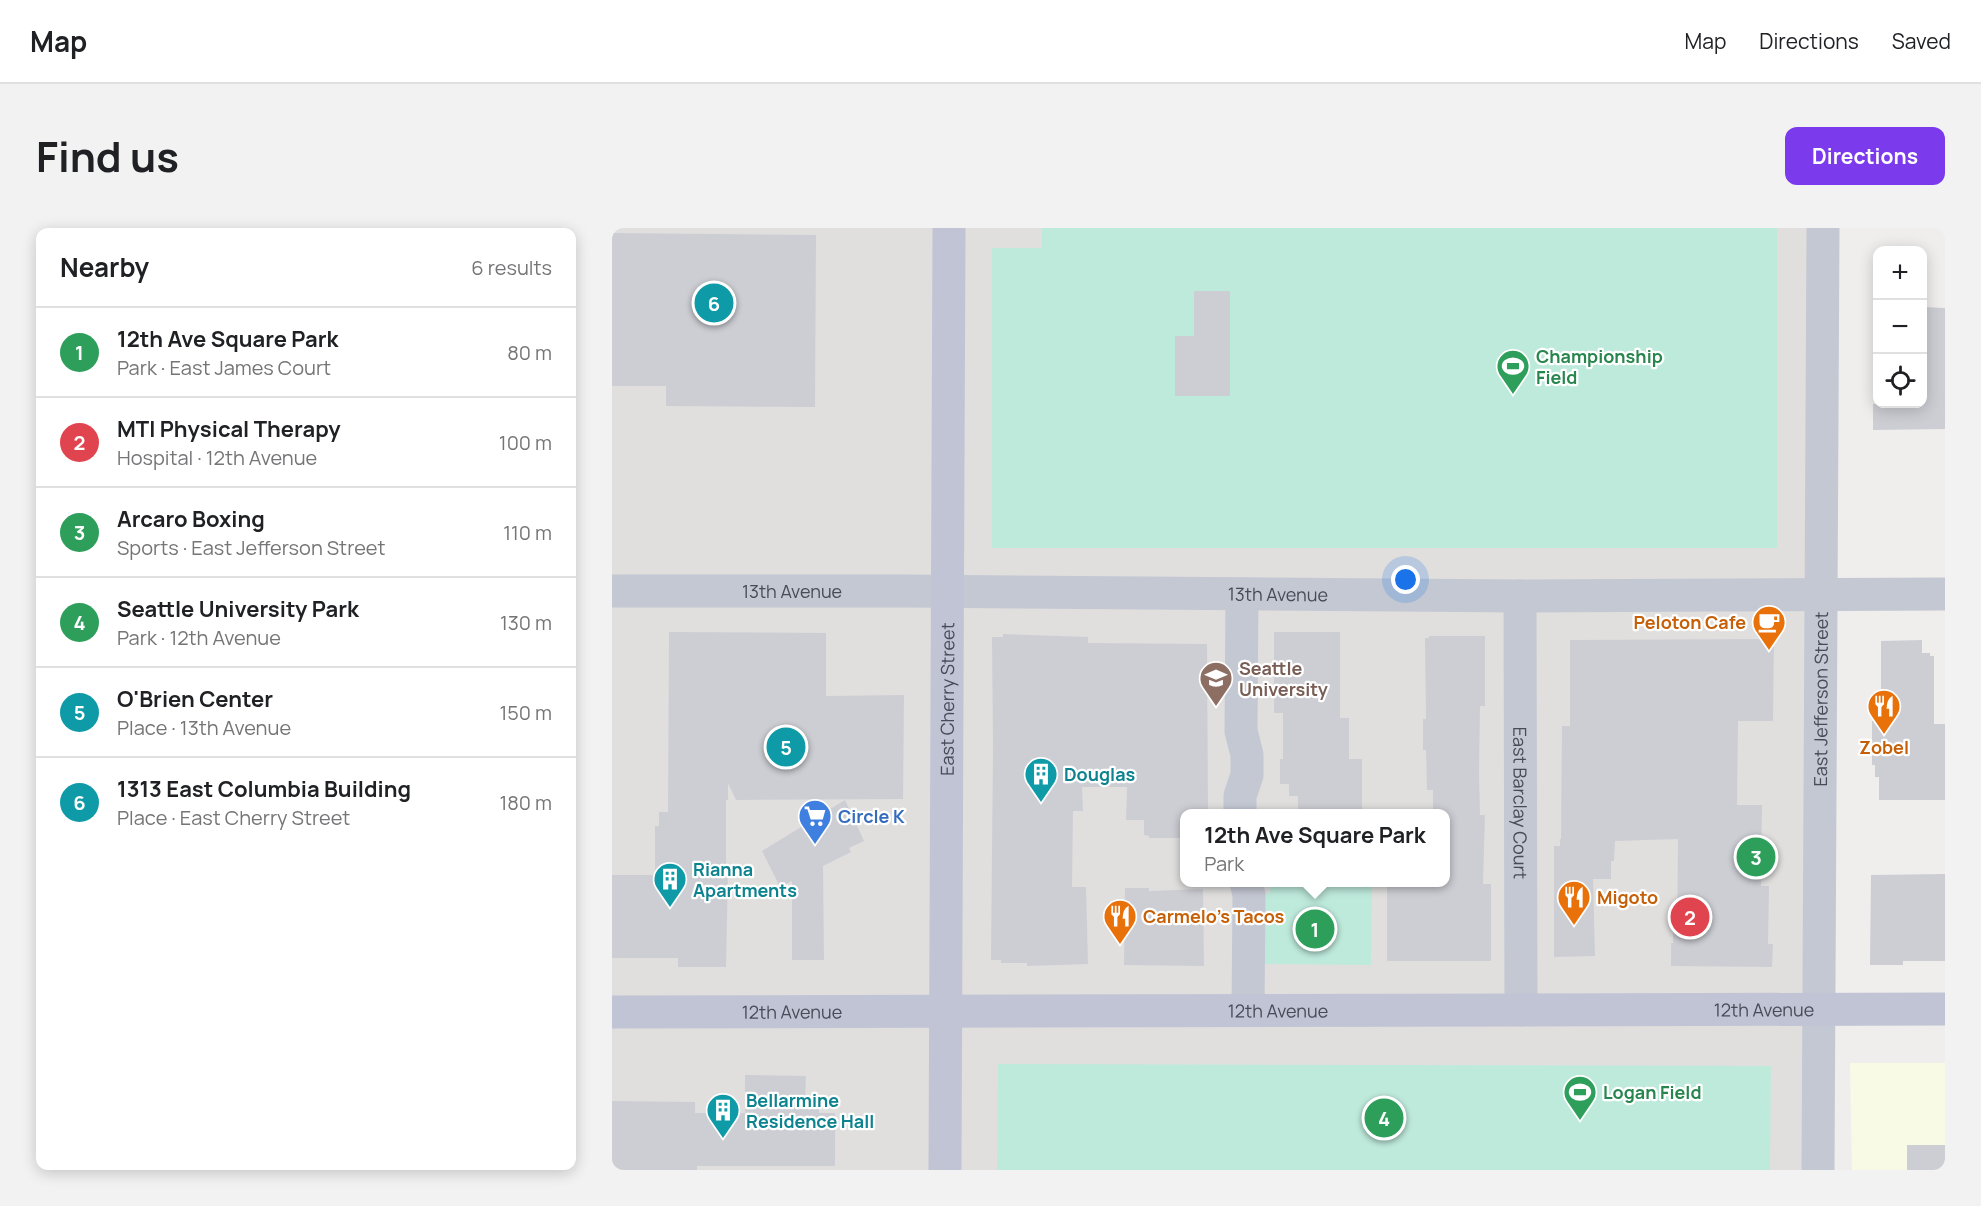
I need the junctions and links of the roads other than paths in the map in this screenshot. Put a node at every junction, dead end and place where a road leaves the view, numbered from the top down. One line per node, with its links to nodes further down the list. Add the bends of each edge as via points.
1 (949, 228): 4 (main road, East Cherry Street)
2 (1823, 228): 7 (street, East Jefferson Street)
3 (612, 591): 4 (street, 13th Avenue)
4 (948, 591): 5 (street, 13th Avenue); 16 (main road, East Cherry Street)
5 (1242, 594): 8 (street, 13th Avenue); 9 (street, via 1241,731 1246,775)
6 (1945, 594): 7 (street, 13th Avenue)
7 (1821, 595): 8 (street, 13th Avenue); 13 (street, East Jefferson Street)
8 (1520, 596): 12 (street, East Barclay Court)
9 (1240, 809)
10 (1247, 887): 11 (street)
11 (1248, 1010): 12 (main road, 12th Avenue); 16 (main road, 12th Avenue)
12 (1521, 1010): 13 (main road, 12th Avenue)
13 (1818, 1010): 14 (main road, 12th Avenue); 18 (street, East Jefferson Street)
14 (1945, 1010)
15 (612, 1012): 16 (main road, 12th Avenue)
16 (946, 1012): 17 (main road, East Cherry Street)
17 (945, 1170)
18 (1818, 1170)

